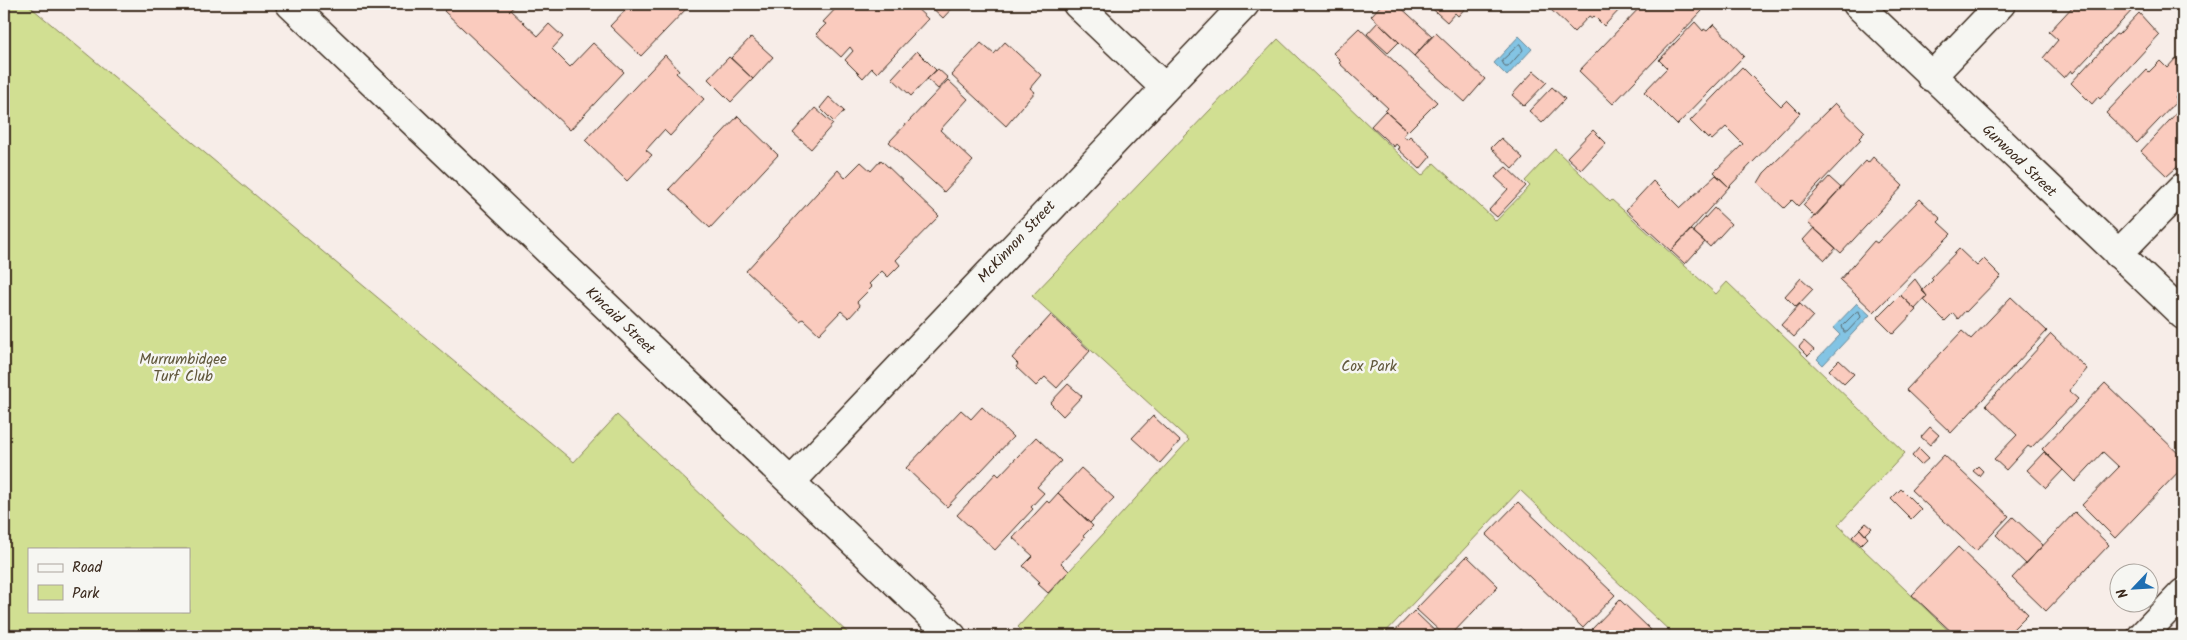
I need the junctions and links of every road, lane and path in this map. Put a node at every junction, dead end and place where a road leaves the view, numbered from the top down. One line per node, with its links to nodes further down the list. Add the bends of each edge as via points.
1 (290, 4): 11 (street, Kincaid Street)
2 (1077, 4): 7 (street)
3 (1245, 4): 7 (street, McKinnon Street)
4 (1856, 4): 6 (street, Gurwood Street)
5 (2001, 4): 6 (street)
6 (1931, 77): 9 (street, Gurwood Street)
7 (1164, 88): 11 (street, McKinnon Street)
8 (2183, 187): 9 (street)
9 (2118, 254): 10 (street, Gurwood Street)
10 (2183, 315)
11 (791, 482): 13 (street, Kincaid Street)
12 (2183, 593): 14 (street)
13 (952, 636)
14 (2142, 636)

